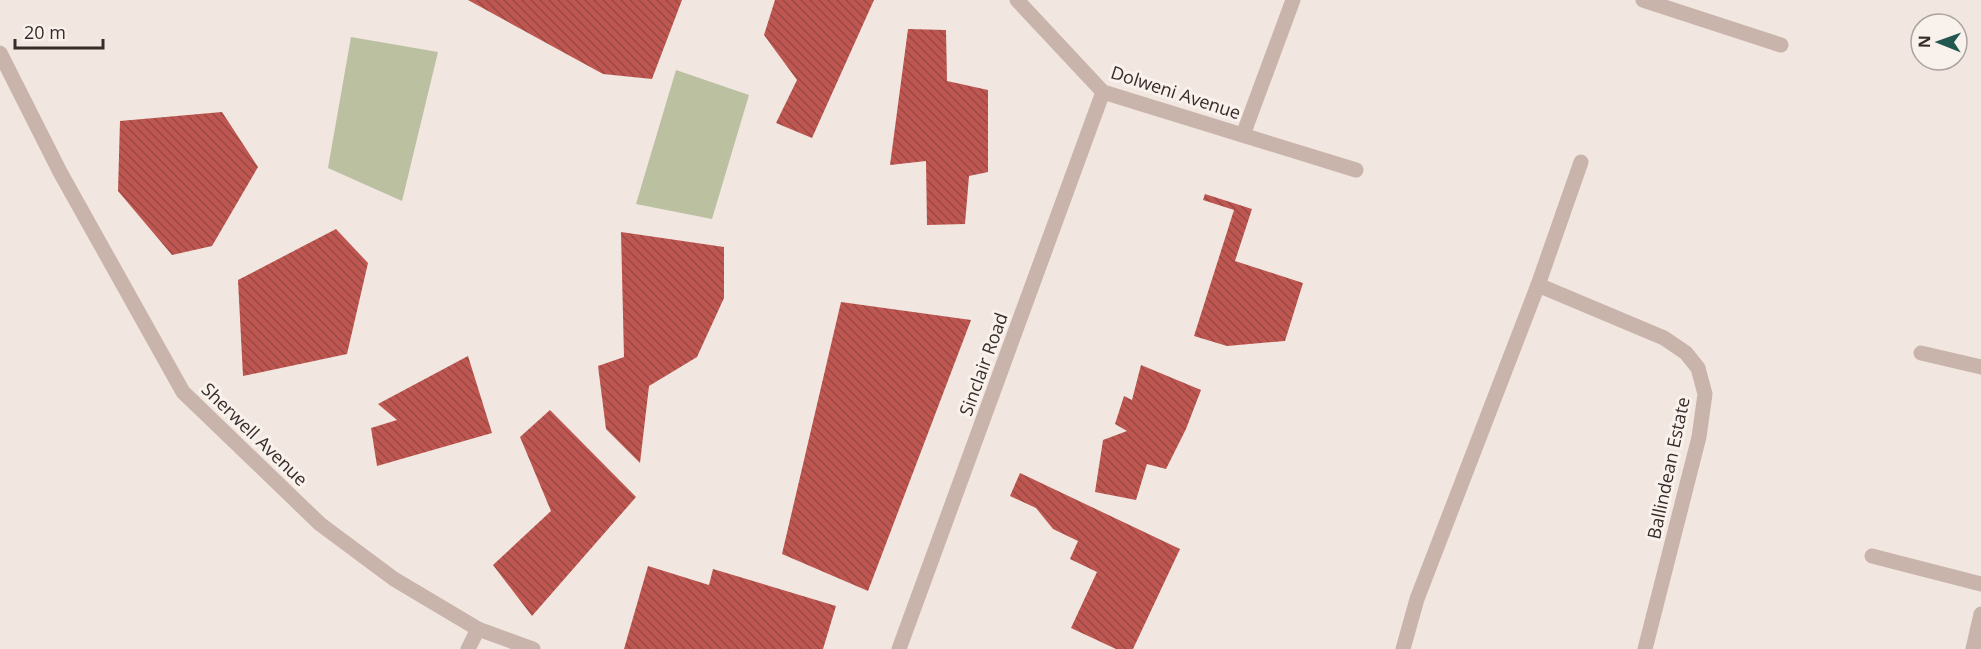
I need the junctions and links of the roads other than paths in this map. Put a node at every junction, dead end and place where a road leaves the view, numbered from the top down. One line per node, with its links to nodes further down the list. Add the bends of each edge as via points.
1 (1017, 0): 6 (street, Dolweni Avenue)
2 (1293, 0): 7 (street)
3 (1643, 0): 4 (street)
4 (1780, 45)
5 (0, 53): 16 (street, Sherwell Avenue, via 60,172 183,392 321,524 394,579)
6 (1103, 92): 7 (street, Dolweni Avenue); 19 (street, Sinclair Road)
7 (1243, 135): 9 (street, Dolweni Avenue)
8 (1581, 162): 10 (street)
9 (1356, 170)
10 (1538, 285): 20 (street, via 1417,599); 21 (street, Ballindean Estate, via 1664,338 1686,353 1698,368 1705,394 1699,437)
11 (1922, 353): 12 (street)
12 (1981, 367)
13 (1872, 556): 14 (street)
14 (1981, 584)
15 (1981, 614): 22 (street)
16 (478, 629): 17 (street); 18 (street, Sherwell Avenue)
17 (468, 649)
18 (533, 649)
19 (898, 649)
20 (1403, 649)
21 (1645, 649)
22 (1973, 649)

